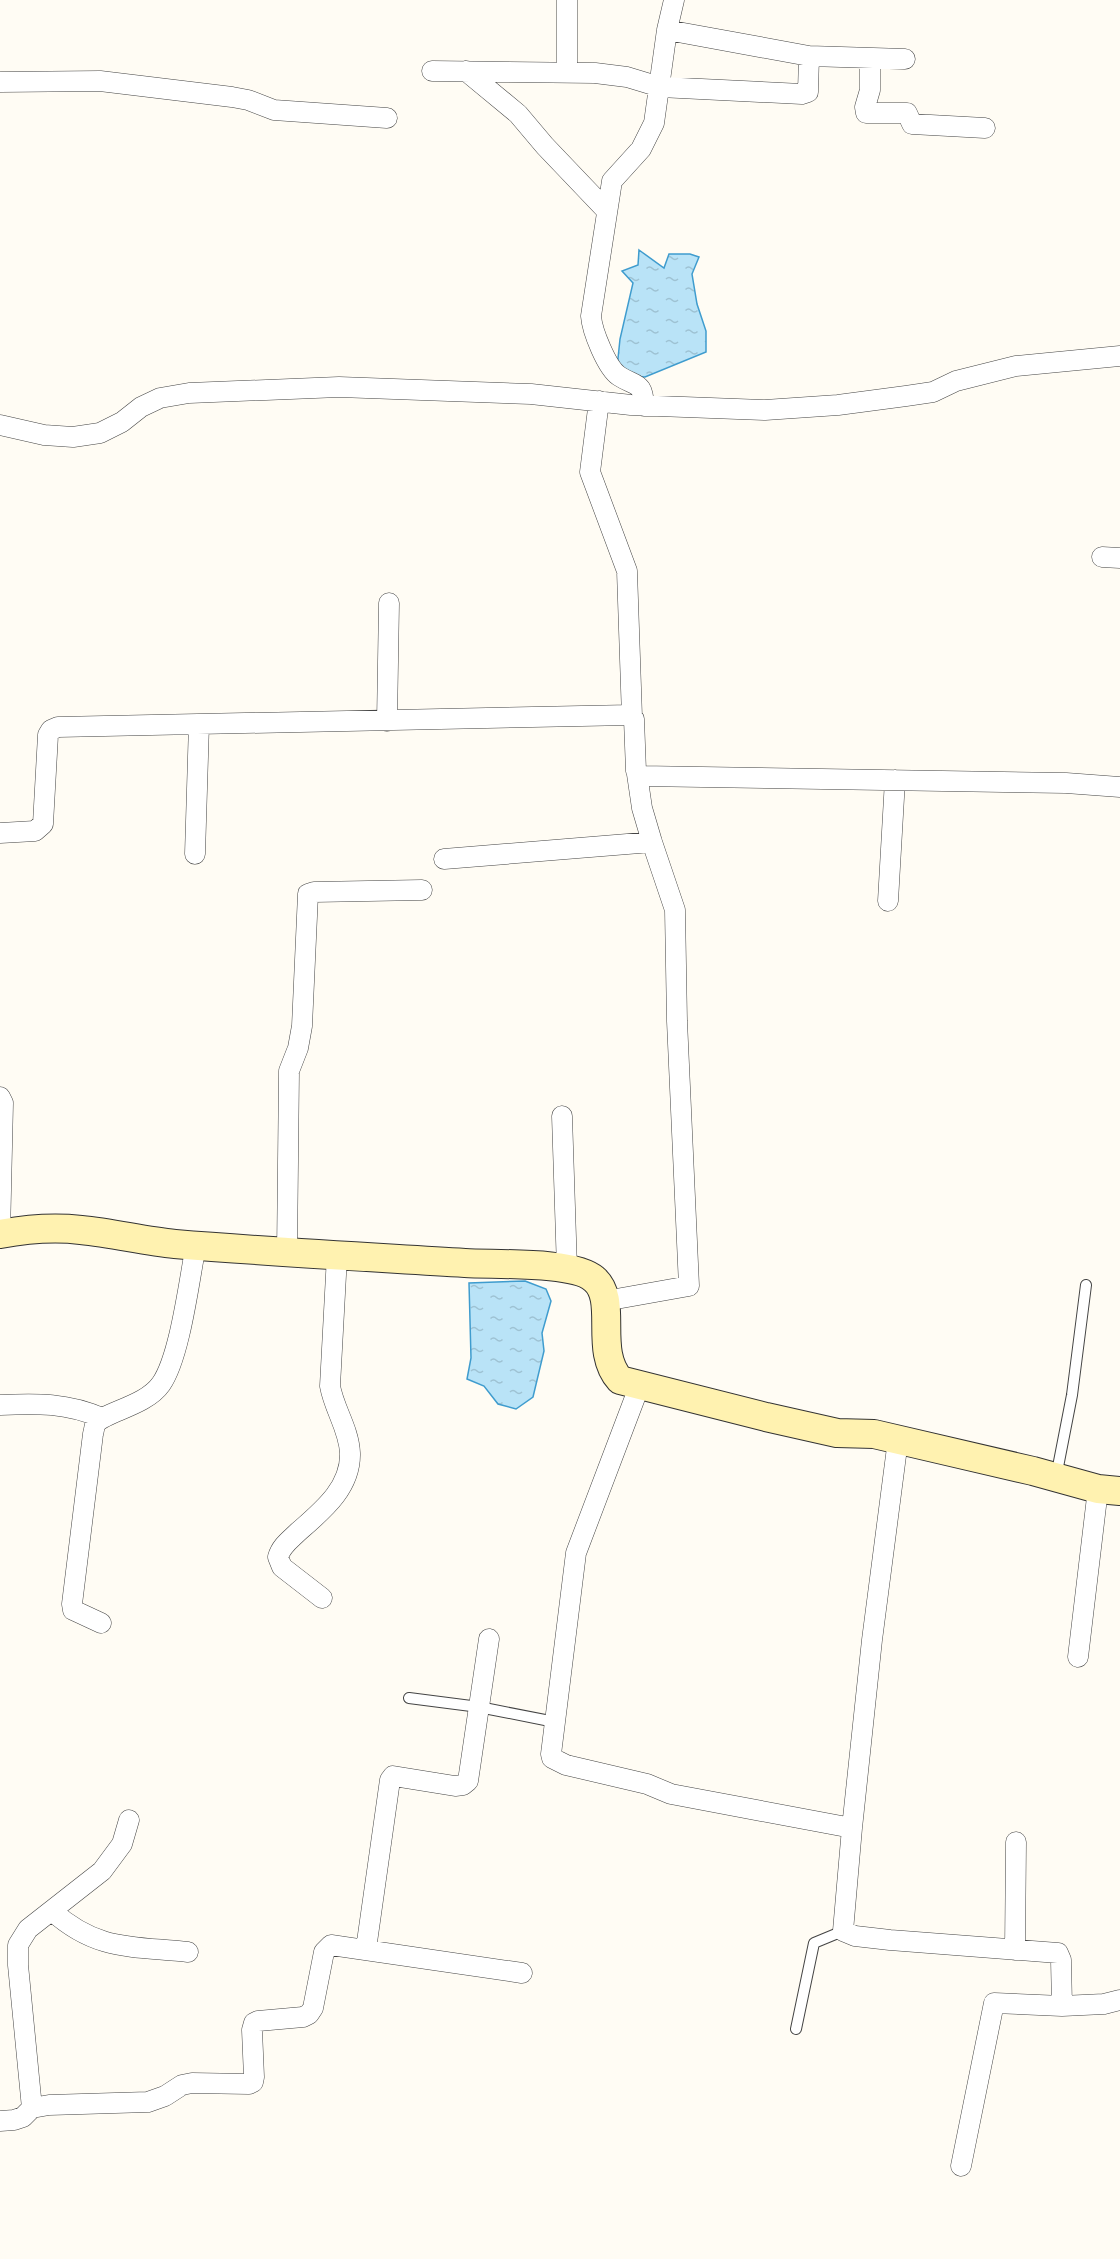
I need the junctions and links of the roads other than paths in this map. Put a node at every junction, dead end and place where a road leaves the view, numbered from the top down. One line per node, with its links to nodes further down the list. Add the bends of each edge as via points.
1 (567, 0): 9 (street)
2 (674, 0): 3 (street)
3 (667, 30): 4 (street); 11 (street)
4 (809, 56): 5 (street); 11 (street, via 806,94)
5 (870, 58): 6 (street); 13 (street, via 866,113 907,113 913,125)
6 (905, 59)
7 (432, 71): 8 (street)
8 (466, 71): 9 (street); 14 (street, via 518,114)
9 (567, 73): 11 (street, via 627,77)
10 (0, 82): 12 (street, via 100,81 232,97 274,110)
11 (660, 87): 14 (street, via 652,128 641,148 614,177)
12 (387, 118)
13 (985, 128)
14 (607, 211): 17 (street, via 591,324 613,370 640,386)
15 (1120, 356): 17 (street, via 1016,366 956,381 933,392 838,405 765,410)
16 (598, 401): 17 (street); 18 (street, via 531,394 339,387 189,393 160,398 100,433 73,437 44,435); 20 (street, via 590,472 627,572)
17 (644, 406)
18 (0, 425)
19 (389, 603): 21 (street)
20 (632, 717): 21 (street); 23 (street)
21 (387, 721): 22 (street)
22 (199, 724): 26 (street, via 51,730 43,824 35,831); 28 (street)
23 (638, 774): 24 (street); 27 (street)
24 (895, 780): 25 (street); 31 (street)
25 (1120, 787)
26 (0, 833)
27 (652, 842): 29 (street); 40 (street, via 675,910 689,1286)
28 (195, 854)
29 (444, 859)
30 (422, 890): 36 (street, via 308,894 302,1026 290,1071)
31 (888, 901)
32 (0, 1097): 34 (street)
33 (562, 1116): 38 (street)
34 (0, 1234): 35 (main road, via 48,1228)
35 (196, 1245): 36 (main road); 43 (street, via 177,1341 162,1384 150,1397)
36 (287, 1253): 37 (main road)
37 (337, 1256): 38 (main road); 47 (street, via 330,1386 347,1434 348,1470 332,1500 282,1548 278,1557 282,1567)
38 (567, 1269): 40 (main road, via 593,1277)
39 (1086, 1285): 45 (lane, via 1072,1395)
40 (605, 1301): 41 (main road, via 610,1366 620,1380)
41 (639, 1387): 44 (main road, via 837,1433 874,1434); 53 (street, via 576,1553)
42 (0, 1406): 43 (street, via 43,1403 84,1410)
43 (102, 1418): 48 (street, via 93,1434 72,1599 73,1610)
44 (898, 1440): 45 (main road); 55 (street)
45 (1056, 1477): 46 (main road)
46 (1109, 1490): 50 (street)
47 (322, 1598)
48 (101, 1623)
49 (489, 1639): 52 (street)
50 (1078, 1657)
51 (409, 1698): 52 (lane)
52 (479, 1707): 53 (lane); 59 (street, via 468,1781 455,1786 393,1776 390,1780)
53 (555, 1722): 55 (street, via 551,1754 560,1763 647,1784 671,1794)
54 (129, 1820): 57 (street, via 122,1844 102,1871)
55 (852, 1828): 58 (street)
56 (1016, 1842): 60 (street)
57 (52, 1911): 61 (street, via 98,1941); 66 (street, via 28,1929 17,1953)
58 (843, 1931): 60 (street, via 855,1936); 65 (lane, via 813,1943)
59 (366, 1949): 62 (street); 66 (street, via 329,1946 324,1952 309,2014 254,2023 254,2077 249,2084 192,2083 148,2102)
60 (1015, 1950): 64 (street, via 1060,1954)
61 (188, 1952)
62 (522, 1973)
63 (1120, 2000): 64 (street)
64 (1062, 2006): 68 (street, via 994,2003)
65 (796, 2029)
66 (32, 2108): 67 (street, via 23,2117)
67 (0, 2121)
68 (961, 2166)

